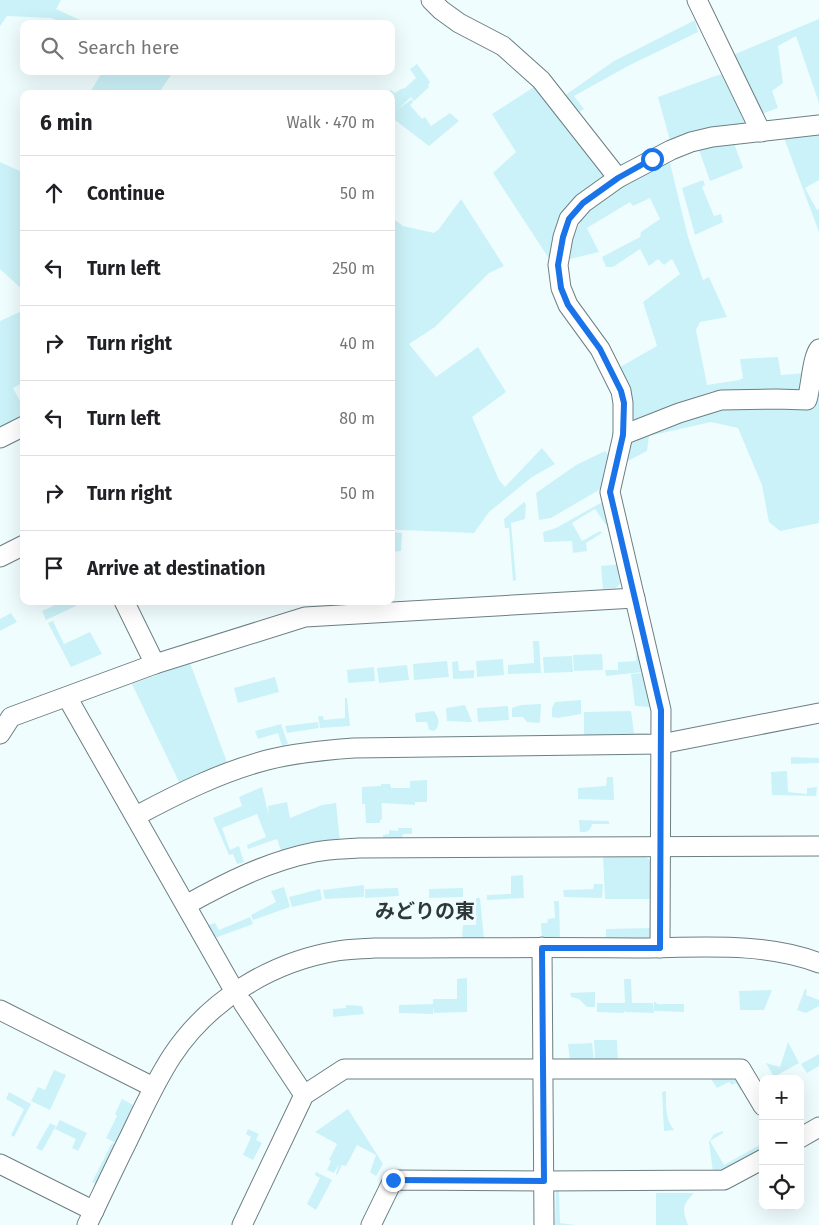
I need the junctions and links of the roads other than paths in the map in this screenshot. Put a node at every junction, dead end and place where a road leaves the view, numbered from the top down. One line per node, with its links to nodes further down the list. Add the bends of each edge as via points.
1 (431, 0): 5 (street, via 459,23 503,46 541,80)
2 (697, 0): 4 (street)
3 (819, 125): 4 (street)
4 (761, 132): 5 (street, via 691,142)
5 (618, 178): 8 (street, via 583,203 569,219 558,265 561,288 568,305 600,349 621,391)
6 (819, 348): 8 (street, via 815,353 806,400 721,400)
7 (20, 428): 9 (street)
8 (623, 435): 12 (street, via 610,492)
9 (0, 438)
10 (20, 547): 11 (street)
11 (0, 557)
12 (635, 598): 14 (street); 20 (street, via 661,710)
13 (126, 605): 15 (street)
14 (301, 609): 15 (street)
15 (155, 664): 16 (street)
16 (67, 697): 18 (street); 21 (street)
17 (819, 713): 20 (street)
18 (5, 715): 19 (street)
19 (0, 734)
20 (661, 744): 21 (street, via 354,748 310,752 266,760 230,772 185,790); 22 (street)
21 (136, 816): 24 (street)
22 (660, 846): 23 (street); 24 (street, via 358,848 316,852 276,862 230,880); 26 (street)
23 (819, 846)
24 (186, 905): 28 (street)
25 (542, 948): 26 (street); 28 (street, via 336,951 266,974); 30 (street)
26 (660, 948): 27 (street, via 758,948 786,952)
27 (819, 963)
28 (239, 998): 31 (street, via 219,1003 200,1021 172,1056); 32 (street)
29 (0, 1010): 31 (street)
30 (543, 1069): 32 (street, via 344,1069); 33 (street, via 741,1069); 38 (street)
31 (153, 1087): 39 (street)
32 (304, 1095): 40 (street)
33 (759, 1099)
34 (819, 1127): 35 (street)
35 (804, 1136)
36 (759, 1161): 38 (street, via 724,1180)
37 (0, 1164): 39 (street)
38 (544, 1181): 41 (street, via 393,1180); 42 (street)
39 (90, 1218)
40 (242, 1225)
41 (371, 1225)
42 (544, 1225)

